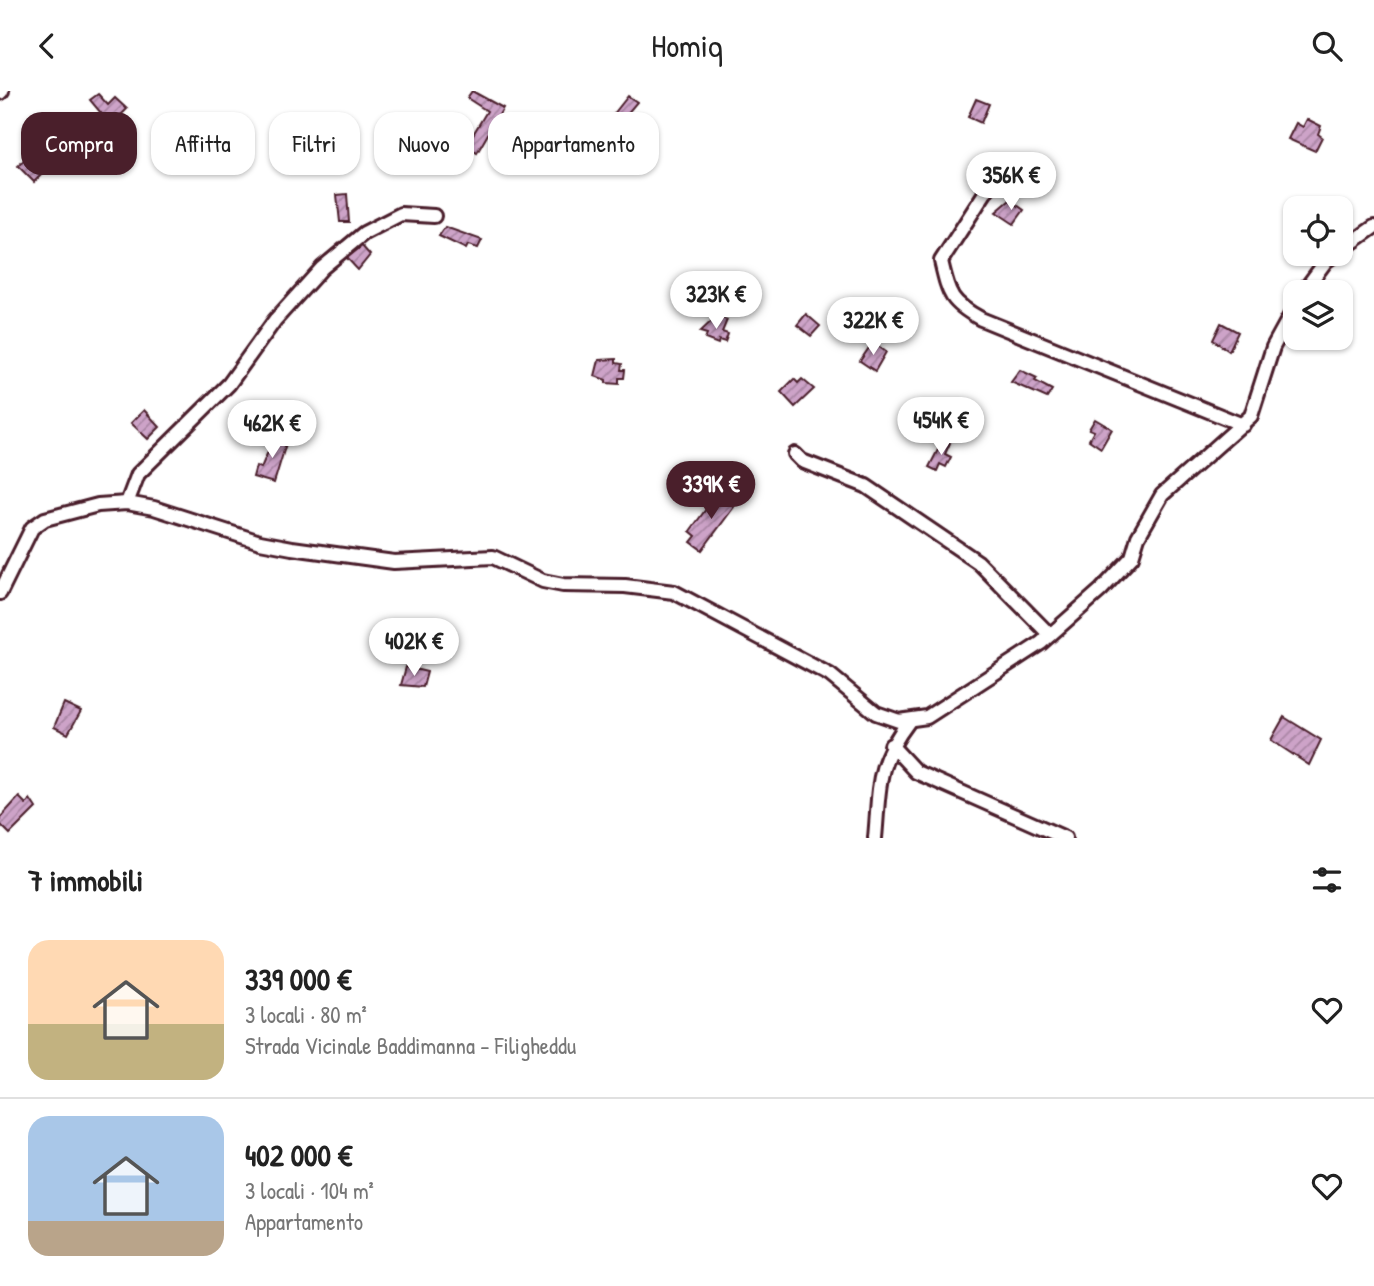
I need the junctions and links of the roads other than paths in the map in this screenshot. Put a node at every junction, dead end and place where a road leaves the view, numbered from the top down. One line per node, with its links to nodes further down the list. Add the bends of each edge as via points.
1 (1001, 168): 6 (street, via 941,261 956,305)
2 (434, 216): 8 (street, via 401,214 364,233 322,268 275,320 229,384 138,474)
3 (1374, 227): 4 (street)
4 (1353, 242)
5 (1283, 329): 6 (street, via 1251,416)
6 (1243, 425): 10 (street, via 1162,495 1132,557)
7 (795, 454): 10 (street, via 802,461 866,486 978,562)
8 (127, 503): 9 (street, via 98,505 45,519 32,528); 11 (street, via 292,548 394,562 493,557 563,586 674,592 830,675 876,713)
9 (0, 593)
10 (1050, 635): 11 (street, via 927,717)
11 (909, 721): 12 (street)
12 (891, 745): 13 (street, via 881,766); 14 (street, via 916,772)
13 (875, 838)
14 (1065, 838)

